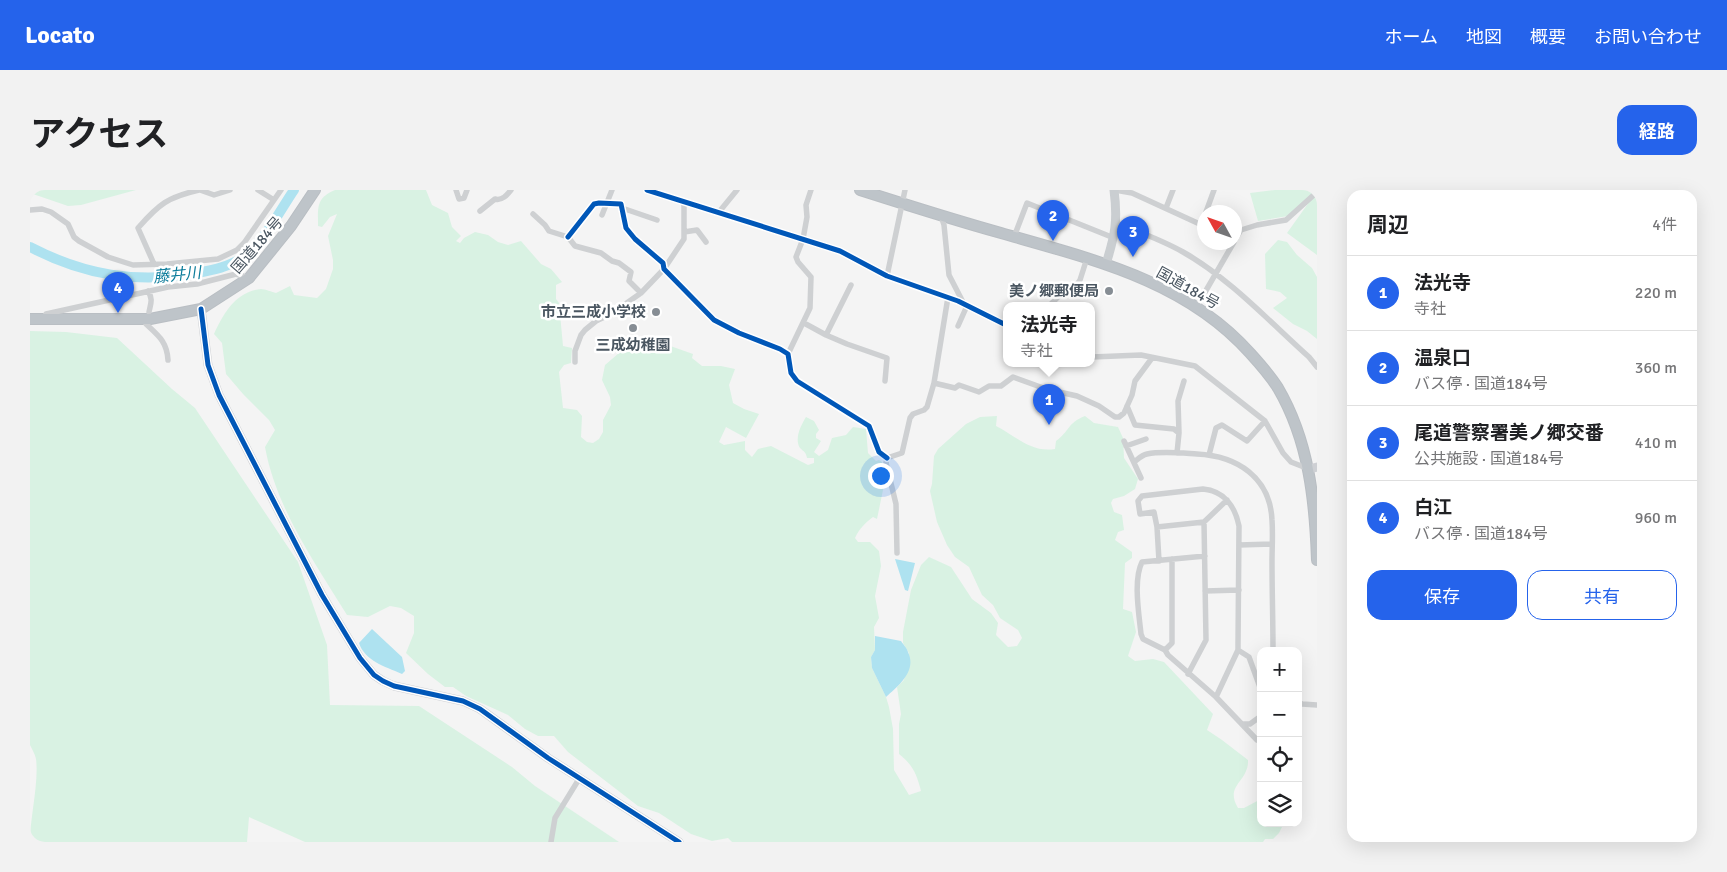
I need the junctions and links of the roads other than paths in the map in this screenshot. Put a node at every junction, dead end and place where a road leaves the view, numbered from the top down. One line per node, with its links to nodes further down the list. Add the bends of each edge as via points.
1 (200, 190): 2 (street, via 214,195); 45 (street, via 177,195 156,208 138,228)
2 (230, 190)
3 (258, 190): 20 (street)
4 (281, 190): 20 (street)
5 (315, 190): 51 (highway, 国道184号)
6 (456, 190): 7 (street, via 459,199 464,198)
7 (467, 190)
8 (511, 190): 28 (street)
9 (612, 190): 22 (street)
10 (647, 190): 21 (street)
11 (738, 190): 29 (street)
12 (811, 190): 41 (street, via 806,205)
13 (860, 190): 23 (highway, 国道184号)
14 (905, 190): 23 (street)
15 (1115, 190): 18 (street); 35 (main road)
16 (1173, 190): 26 (street)
17 (1214, 190): 24 (street)
18 (1132, 191): 26 (street)
19 (1317, 192): 36 (street, via 1286,220)
20 (274, 200): 46 (street, via 236,250 218,259)
21 (684, 202): 29 (street); 37 (street)
22 (607, 203): 25 (street, via 621,204); 31 (street); 38 (street, via 590,208)
23 (902, 204): 32 (highway, 国道184号); 50 (street)
24 (1209, 205)
25 (622, 208): 33 (street); 48 (street, via 626,228 663,263)
26 (1166, 208): 34 (street)
27 (30, 210): 45 (street, via 42,209 60,217 68,224 74,237 108,257 133,264)
28 (480, 210)
29 (719, 212): 41 (street)
30 (532, 214): 38 (street, via 549,231)
31 (602, 215)
32 (941, 216): 39 (highway, 国道184号); 58 (street, via 949,274)
33 (657, 220)
34 (1197, 222)
35 (1117, 223): 40 (main road); 49 (street, via 1184,252)
36 (1242, 230)
37 (684, 232): 42 (street, via 697,230); 48 (street, via 684,239)
38 (568, 237): 55 (street, via 575,246 601,253 631,272 629,281)
39 (1014, 237): 40 (street, via 1026,203); 44 (highway, 国道184号)
40 (1114, 238): 47 (main road)
41 (803, 239): 50 (street, via 840,251); 64 (street, via 796,257 812,277 810,308)
42 (706, 242)
43 (1229, 250): 49 (street)
44 (1087, 258): 47 (highway, 国道184号); 57 (street, via 1075,287)
45 (154, 264): 46 (street)
46 (167, 264): 53 (street)
47 (1106, 264): 59 (highway, 国道184号)
48 (664, 269): 55 (street); 68 (street, via 714,320)
49 (1217, 274): 59 (street); 73 (street)
50 (887, 276): 56 (street)
51 (249, 278): 53 (street, via 236,274 197,284); 60 (highway, 国道184号)
52 (850, 285): 67 (street)
53 (168, 286): 54 (street)
54 (148, 291): 61 (street, via 152,302); 62 (street, via 46,314)
55 (641, 293): 72 (street, via 596,321 581,335)
56 (948, 297): 58 (street); 76 (street)
57 (1053, 302)
58 (964, 306): 65 (street); 66 (street)
59 (1197, 306): 85 (highway, 国道184号, via 1237,338 1278,388)
60 (201, 308): 61 (highway, 国道184号); 110 (street, via 208,365 219,395 322,595 366,667 394,686 472,704)
61 (147, 315): 62 (highway, 国道184号); 71 (street, via 146,324 167,348)
62 (44, 318): 63 (highway, 国道184号)
63 (30, 319)
64 (804, 323): 67 (street); 68 (street)
65 (1003, 324)
66 (958, 326)
67 (826, 336): 74 (street, via 887,358)
68 (788, 354): 83 (street, via 791,373 797,381 869,426 879,452)
69 (1095, 357): 70 (street, via 1141,355)
70 (1152, 358): 77 (street, via 1135,381); 78 (street, via 1195,366)
71 (168, 360)
72 (575, 362)
73 (1317, 367)
74 (885, 381)
75 (1184, 381): 79 (street, via 1178,401)
76 (934, 383): 77 (street, via 955,388 959,385 979,392 989,386 1001,386 1013,376 1046,389 1077,396 1115,418 1124,413); 83 (street, via 927,407 910,418 902,453)
77 (1127, 406): 79 (street, via 1135,425)
78 (1265, 421): 82 (street, via 1247,441 1222,425 1216,428); 85 (street, via 1291,462)
79 (1179, 432): 81 (street)
80 (1146, 439): 84 (street, via 1125,444)
81 (1177, 453): 82 (street); 84 (street, via 1146,454)
82 (1209, 455): 90 (street, via 1242,466 1263,488 1272,520)
83 (887, 458): 92 (street, via 896,504)
84 (1134, 462): 86 (street)
85 (1313, 468): 95 (highway, 国道184号)
86 (1141, 478)
87 (1227, 500): 88 (street); 89 (street, via 1203,489 1142,496 1138,501 1140,514 1154,512); 91 (street, via 1236,512)
88 (1204, 522): 89 (street); 93 (street)
89 (1157, 526): 96 (street)
90 (1272, 544): 91 (street); 99 (street)
91 (1239, 545): 97 (street)
92 (897, 553)
93 (1205, 556): 94 (street); 98 (street)
94 (1172, 559): 96 (street); 100 (street, via 1172,643)
95 (1317, 560)
96 (1159, 561): 100 (street, via 1142,562 1138,598 1143,639)
97 (1239, 590): 98 (street); 101 (street)
98 (1205, 591): 102 (street, via 1206,640)
99 (1273, 647)
100 (1165, 650): 102 (street)
101 (1238, 650): 103 (street, via 1249,657); 104 (street)
102 (1188, 674): 104 (street)
103 (1257, 679)
104 (1216, 697): 108 (street)
105 (1302, 704): 106 (street)
106 (1317, 705)
107 (1257, 719): 108 (street)
108 (1243, 724): 109 (street)
109 (1257, 740)
110 (579, 779): 111 (street, via 555,818); 112 (street)
111 (551, 842)
112 (679, 842)

